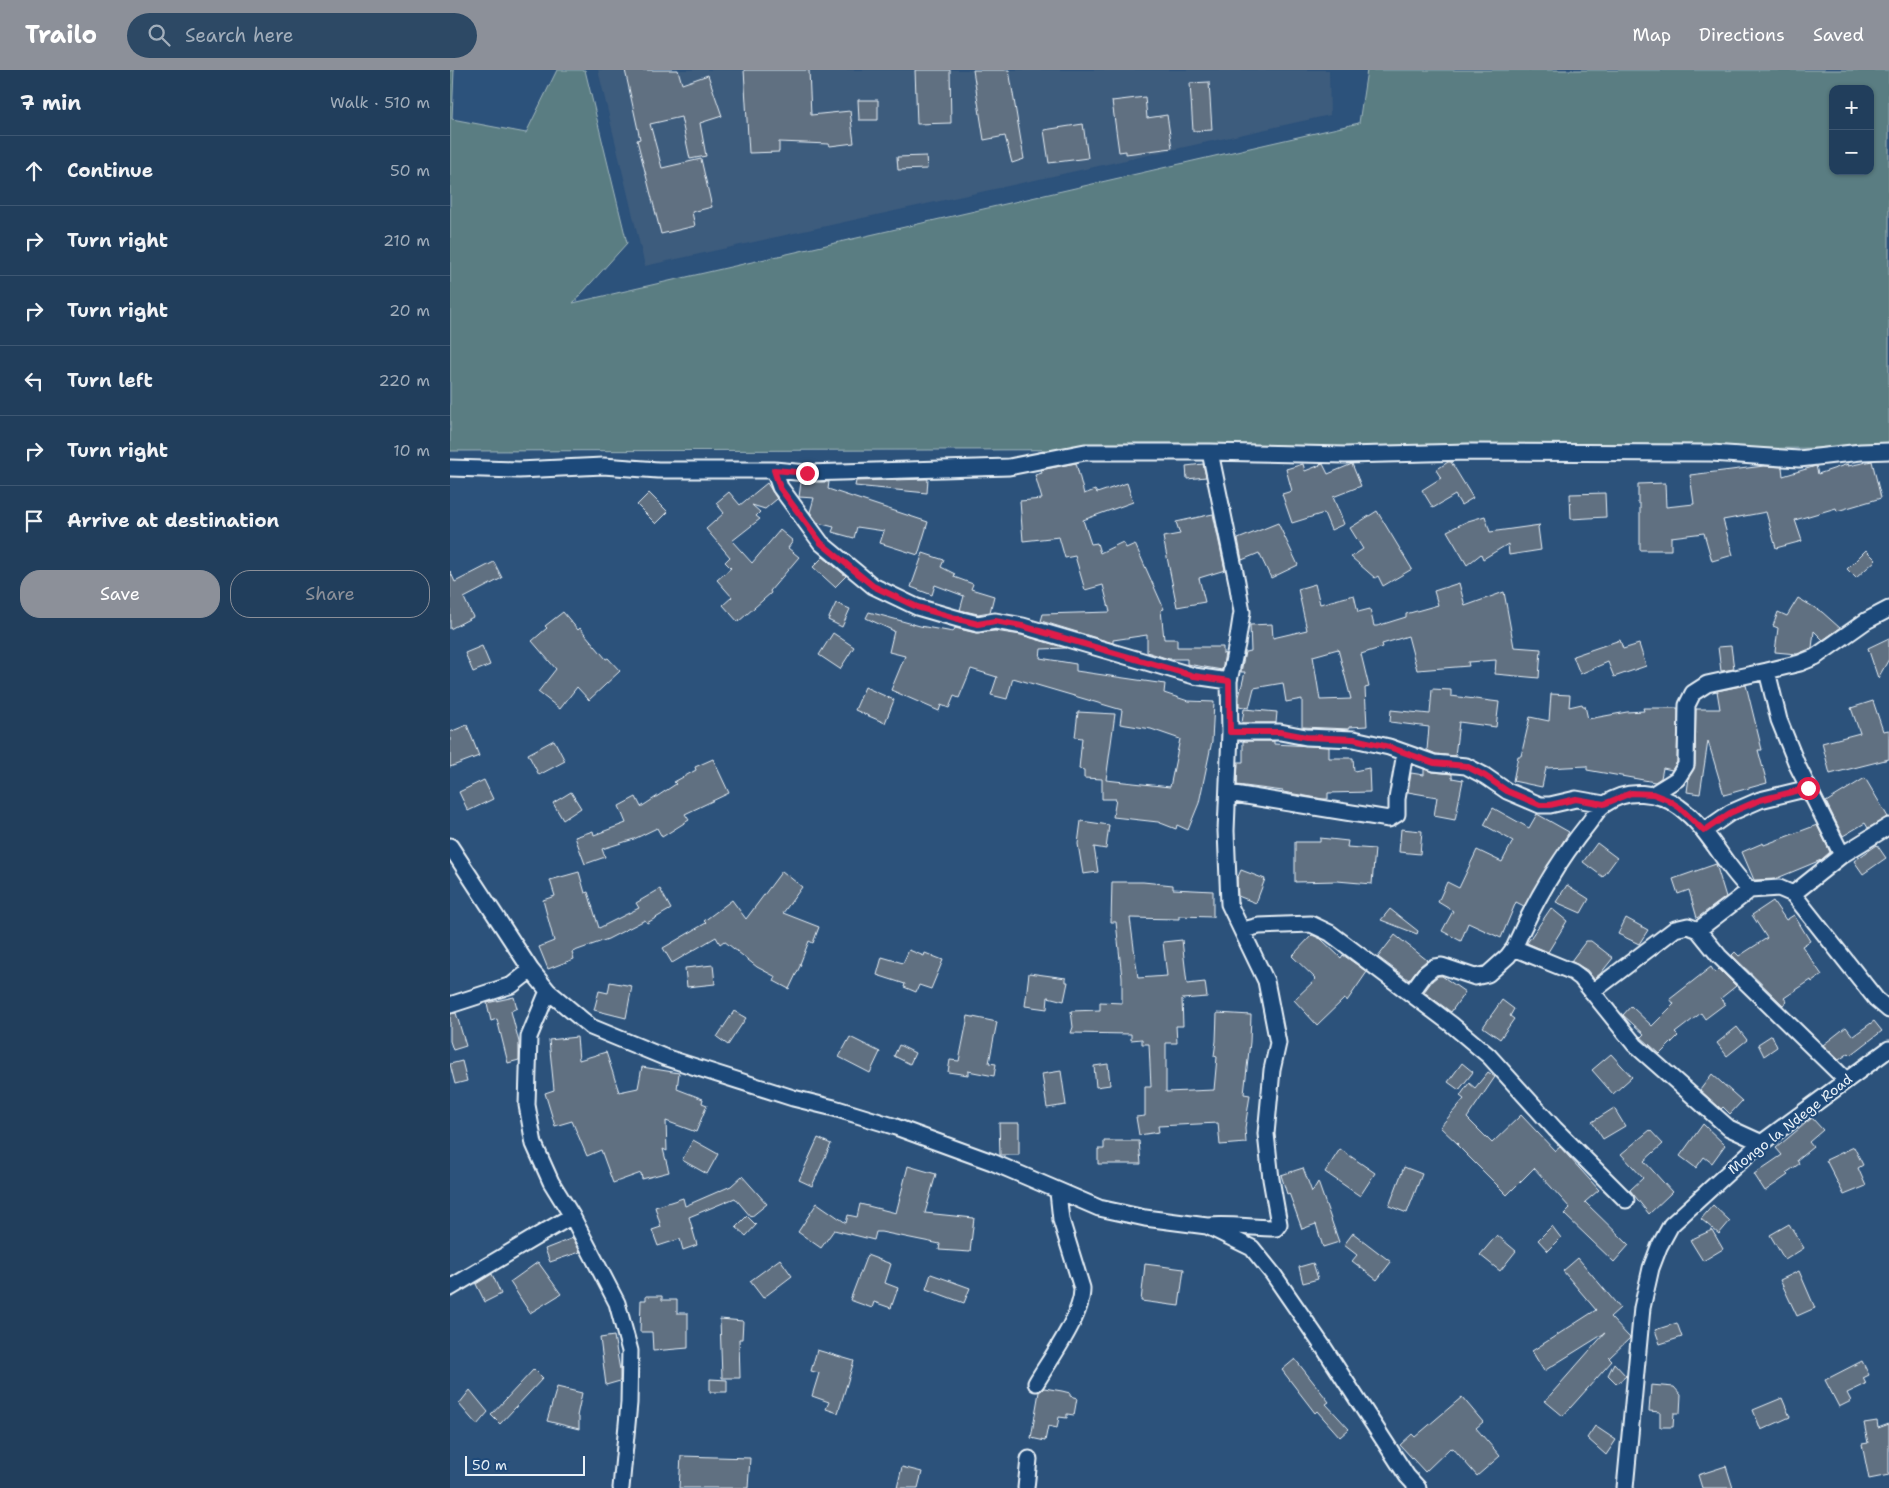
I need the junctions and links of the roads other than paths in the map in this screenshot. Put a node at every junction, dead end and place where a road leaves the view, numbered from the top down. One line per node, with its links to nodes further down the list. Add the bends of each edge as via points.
1 (1210, 452): 2 (street, via 1345,455 1711,453 1799,459); 4 (street, via 1085,452 1000,467 807,473); 7 (street, via 1242,612)
2 (1889, 452)
3 (450, 468): 4 (street, via 519,470 604,466 658,470)
4 (774, 470): 7 (street, via 780,488 821,543 873,586 917,607 978,624 995,621 1022,626 1194,676)
5 (1889, 609): 6 (street, via 1866,621 1816,657)
6 (1767, 671): 10 (street, via 1779,720); 12 (street, via 1707,684 1693,692 1687,705 1686,765 1677,779)
7 (1229, 681): 8 (street)
8 (1230, 732): 9 (street, via 1280,732 1306,737 1354,739); 11 (street)
9 (1405, 753): 11 (street, via 1397,814 1389,819); 13 (street, via 1434,763 1466,766 1507,791 1540,805 1576,799)
10 (1808, 788): 15 (street, via 1760,800 1730,813); 17 (street)
11 (1228, 793): 20 (street, via 1229,904)
12 (1653, 794): 13 (street, via 1631,793); 15 (street, via 1680,808)
13 (1604, 804): 22 (street, via 1552,874)
14 (1889, 826): 17 (street)
15 (1704, 831): 18 (street, via 1730,870)
16 (450, 846): 23 (street)
17 (1842, 855): 19 (street)
18 (1750, 890): 19 (street, via 1779,888); 21 (street)
19 (1794, 894): 28 (street, via 1876,999)
20 (1243, 930): 26 (street, via 1259,926 1311,924 1330,934); 35 (street, via 1266,981 1278,1043 1266,1134 1279,1224 1276,1228 1225,1224)
21 (1698, 930): 25 (street, via 1688,926 1675,929); 30 (street, via 1719,956)
22 (1514, 948): 25 (street, via 1572,972); 26 (street, via 1488,974 1475,977 1442,966 1434,967)
23 (531, 970): 24 (street); 27 (street, via 512,985)
24 (548, 991): 32 (street, via 591,1027 664,1057 893,1126 992,1162); 34 (street, via 529,1037 527,1105 534,1144 551,1182)
25 (1592, 992): 31 (street, via 1635,1045 1703,1106 1729,1128)
26 (1411, 993): 33 (street, via 1489,1056)
27 (450, 1005)
28 (1889, 1010)
29 (1889, 1049): 30 (street, Mongo la Ndege Road)
30 (1846, 1080): 31 (street, Mongo la Ndege Road)
31 (1762, 1143): 42 (street, Mongo la Ndege Road, via 1671,1225 1656,1254 1642,1308)
32 (1058, 1192): 35 (street, via 1099,1208); 37 (street, via 1061,1220 1082,1288 1082,1298 1072,1322)
33 (1626, 1200)
34 (572, 1216): 36 (street); 39 (street, via 618,1303 630,1350)
35 (1207, 1226): 41 (street, via 1252,1248 1273,1274)
36 (450, 1288)
37 (1036, 1383)
38 (1029, 1459): 40 (street)
39 (621, 1488)
40 (1026, 1488)
41 (1418, 1488)
42 (1624, 1488)

